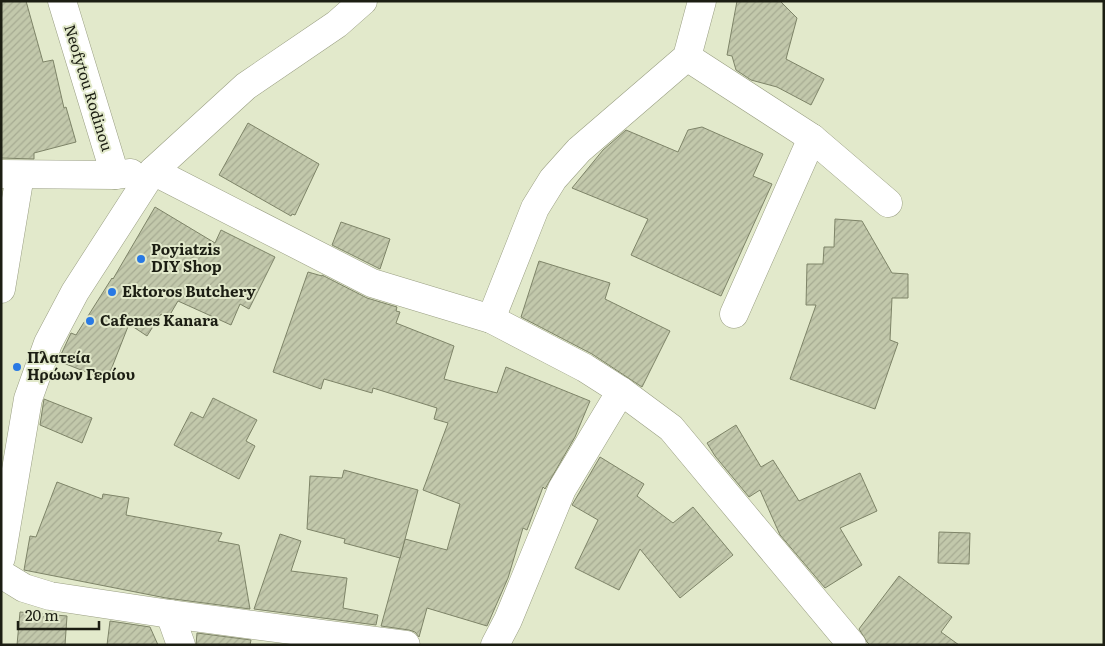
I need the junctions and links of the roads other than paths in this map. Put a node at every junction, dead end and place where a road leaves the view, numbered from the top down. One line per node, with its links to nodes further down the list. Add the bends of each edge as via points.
1 (62, 1): 7 (street, Neofytou Rodinou)
2 (363, 1): 6 (street, via 337,24 246,86)
3 (702, 1): 4 (street)
4 (687, 57): 5 (street); 12 (street, via 579,150 553,179 535,208)
5 (812, 138): 9 (street); 11 (street)
6 (153, 171): 7 (street); 12 (street, via 372,283); 14 (street, via 75,292 48,343 28,399)
7 (115, 175): 8 (street)
8 (13, 182): 10 (street)
9 (888, 203)
10 (1, 289)
11 (734, 314)
12 (491, 319): 13 (street, via 585,368)
13 (620, 391): 19 (street, via 562,489); 20 (street, via 671,428)
14 (1, 558)
15 (1, 574): 16 (street, via 24,588 50,596)
16 (170, 614): 17 (street); 18 (street)
17 (181, 645)
18 (406, 645)
19 (495, 645)
20 (852, 645)

